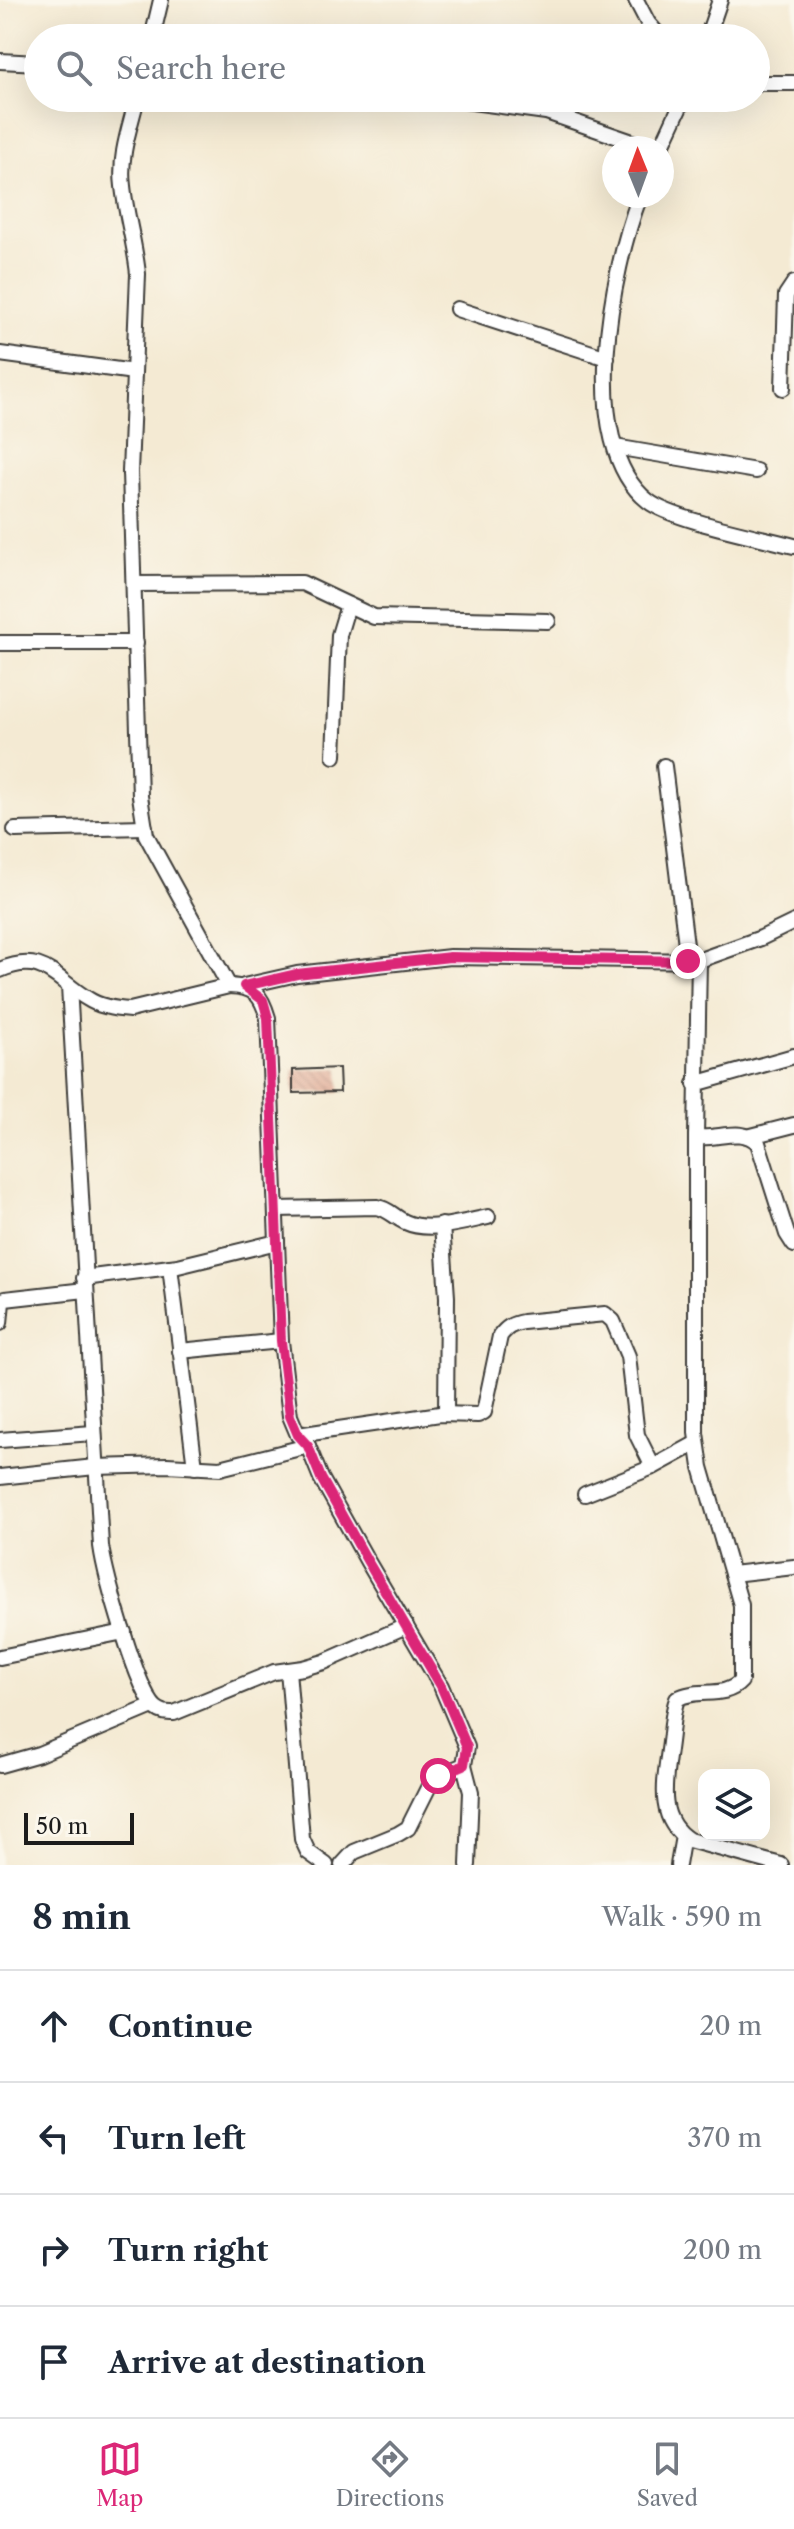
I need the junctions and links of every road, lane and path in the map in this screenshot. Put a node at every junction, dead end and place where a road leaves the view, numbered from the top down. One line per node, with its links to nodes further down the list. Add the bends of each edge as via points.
1 (161, 0): 4 (street)
2 (636, 0): 5 (street)
3 (720, 0): 6 (street)
4 (155, 24)
5 (649, 24)
6 (712, 24)
7 (0, 61): 8 (street)
8 (24, 62)
9 (770, 83): 10 (street)
10 (794, 83)
11 (133, 112): 21 (street, via 123,153 123,185 138,274)
12 (546, 112): 14 (street)
13 (678, 112): 15 (street)
14 (615, 136)
15 (667, 136)
16 (636, 208): 20 (street, via 618,265)
17 (794, 283): 22 (street, via 786,295)
18 (457, 309): 20 (street)
19 (0, 354): 21 (street)
20 (607, 358): 23 (street, via 608,421)
21 (134, 372): 26 (street)
22 (783, 388)
23 (615, 447): 24 (street); 25 (street, via 624,472 650,503)
24 (756, 471)
25 (794, 546)
26 (134, 584): 27 (street, via 302,583); 30 (street)
27 (348, 605): 28 (street, via 387,619); 31 (street, via 339,635)
28 (548, 621)
29 (0, 643): 30 (street)
30 (136, 643): 33 (street)
31 (334, 756)
32 (664, 766): 36 (street)
33 (145, 827): 34 (street); 39 (street)
34 (15, 830)
35 (794, 922): 36 (street)
36 (693, 960): 39 (street, via 450,957); 41 (street)
37 (0, 970): 38 (street, via 40,964)
38 (69, 986): 39 (street, via 98,1004 130,1010); 51 (street)
39 (237, 986): 45 (street, via 263,1000 268,1018)
40 (794, 1056): 41 (street)
41 (695, 1084): 44 (street)
42 (794, 1125): 43 (street)
43 (751, 1136): 44 (street); 49 (street)
44 (696, 1137): 59 (street)
45 (276, 1209): 47 (street, via 377,1207 407,1223); 48 (street)
46 (488, 1217): 47 (street)
47 (442, 1225): 55 (street)
48 (277, 1242): 50 (street); 53 (street)
49 (794, 1245)
50 (170, 1267): 51 (street); 54 (street)
51 (85, 1284): 52 (street, via 5,1299); 56 (street)
52 (0, 1323)
53 (281, 1341): 54 (street); 58 (street, via 290,1416)
54 (180, 1351): 61 (street)
55 (446, 1414): 58 (street); 62 (street, via 484,1412 500,1336 513,1324 605,1314 628,1356 637,1435)
56 (93, 1433): 57 (street); 60 (street)
57 (0, 1440)
58 (303, 1440): 61 (street, via 233,1466); 67 (street)
59 (697, 1443): 62 (street); 66 (street)
60 (95, 1467): 61 (street); 63 (street); 68 (street, via 104,1569)
61 (195, 1467)
62 (653, 1467): 64 (street)
63 (0, 1477)
64 (585, 1494)
65 (794, 1567): 66 (street)
66 (732, 1574): 74 (street, via 743,1622 741,1681 727,1692 685,1694 675,1705 664,1794 669,1818)
67 (406, 1626): 70 (street, via 324,1662); 73 (street, via 441,1686 467,1747)
68 (124, 1632): 69 (street); 71 (street)
69 (0, 1657)
70 (288, 1670): 71 (street, via 174,1713); 75 (street, via 302,1839 308,1852)
71 (153, 1706): 72 (street)
72 (0, 1765)
73 (464, 1765): 76 (street, via 438,1776 408,1828 354,1852); 77 (street, via 471,1792)
74 (683, 1836): 78 (street); 79 (street)
75 (326, 1865)
76 (342, 1865)
77 (468, 1865)
78 (678, 1865)
79 (781, 1865)

